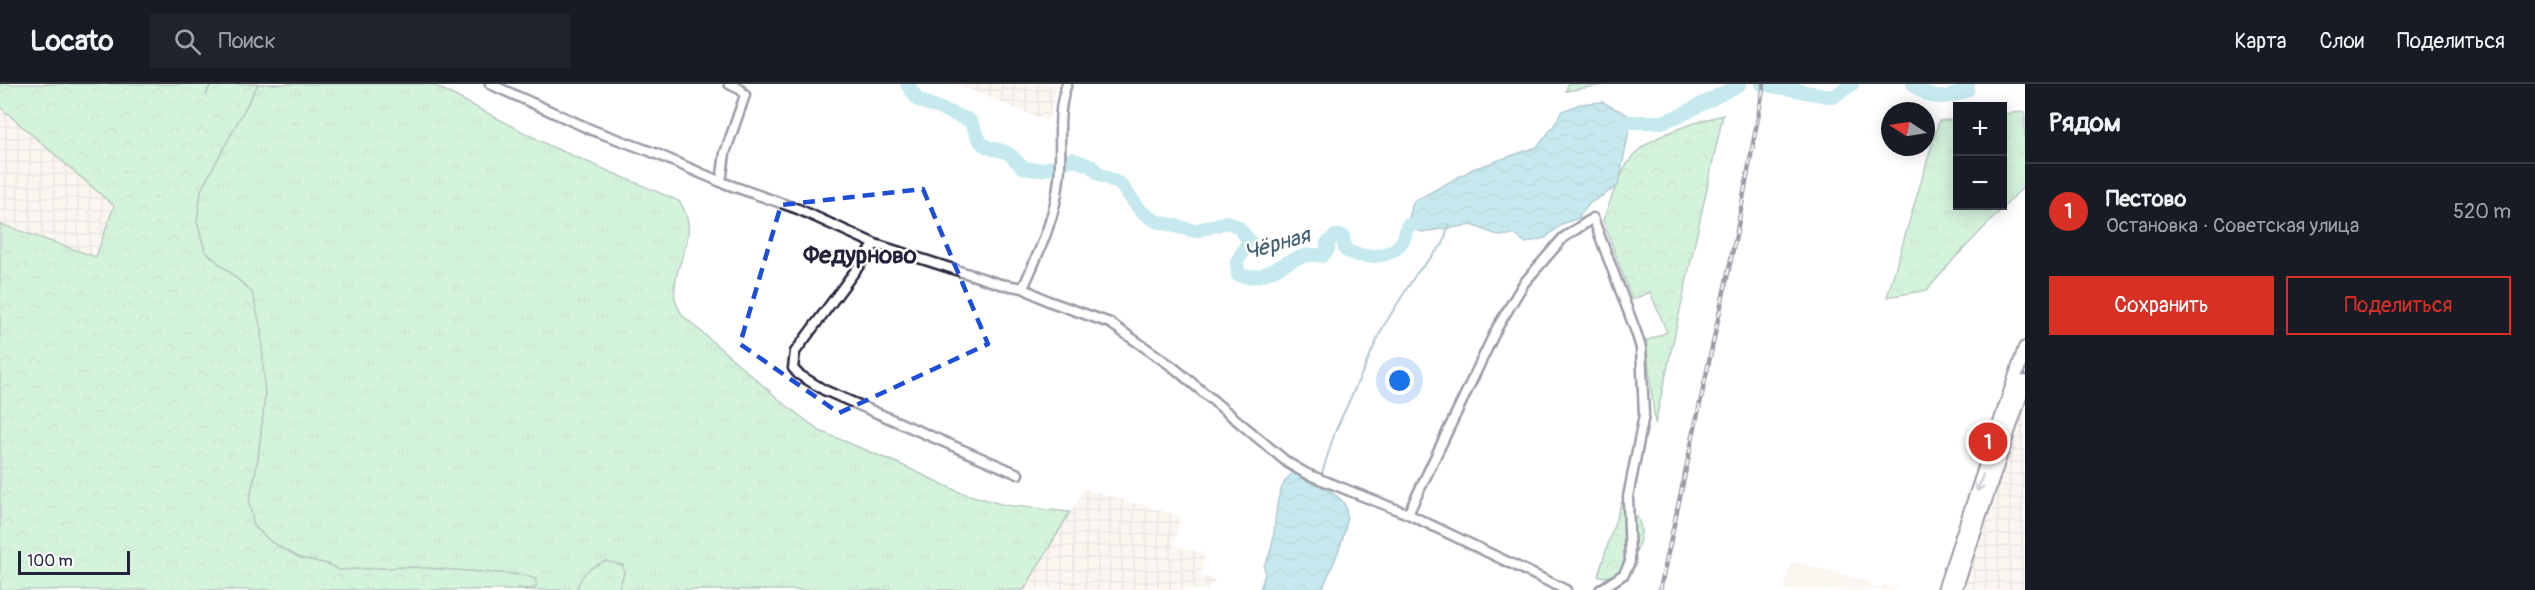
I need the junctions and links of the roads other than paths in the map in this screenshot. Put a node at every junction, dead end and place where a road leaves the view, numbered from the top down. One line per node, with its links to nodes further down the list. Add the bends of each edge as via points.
1 (490, 84): 4 (street)
2 (729, 84): 4 (street, via 745,95 725,153)
3 (1068, 84): 6 (street, via 1060,110 1060,177 1055,211)
4 (721, 182): 5 (street, via 798,209)
5 (875, 244): 6 (street); 9 (street, via 795,352 793,368 824,390)
6 (1023, 288): 10 (street, via 1120,329 1173,367 1288,463)
7 (2025, 348): 13 (main road, one-way to 13)
8 (2025, 382): 14 (main road)
9 (1018, 474)
10 (1408, 514): 11 (street); 12 (street, via 1497,328 1524,283 1563,238 1593,218 1641,348 1644,394 1644,415 1628,496 1630,561 1627,570)
11 (1566, 590)
12 (1600, 590)
13 (1944, 590)
14 (1955, 590)

